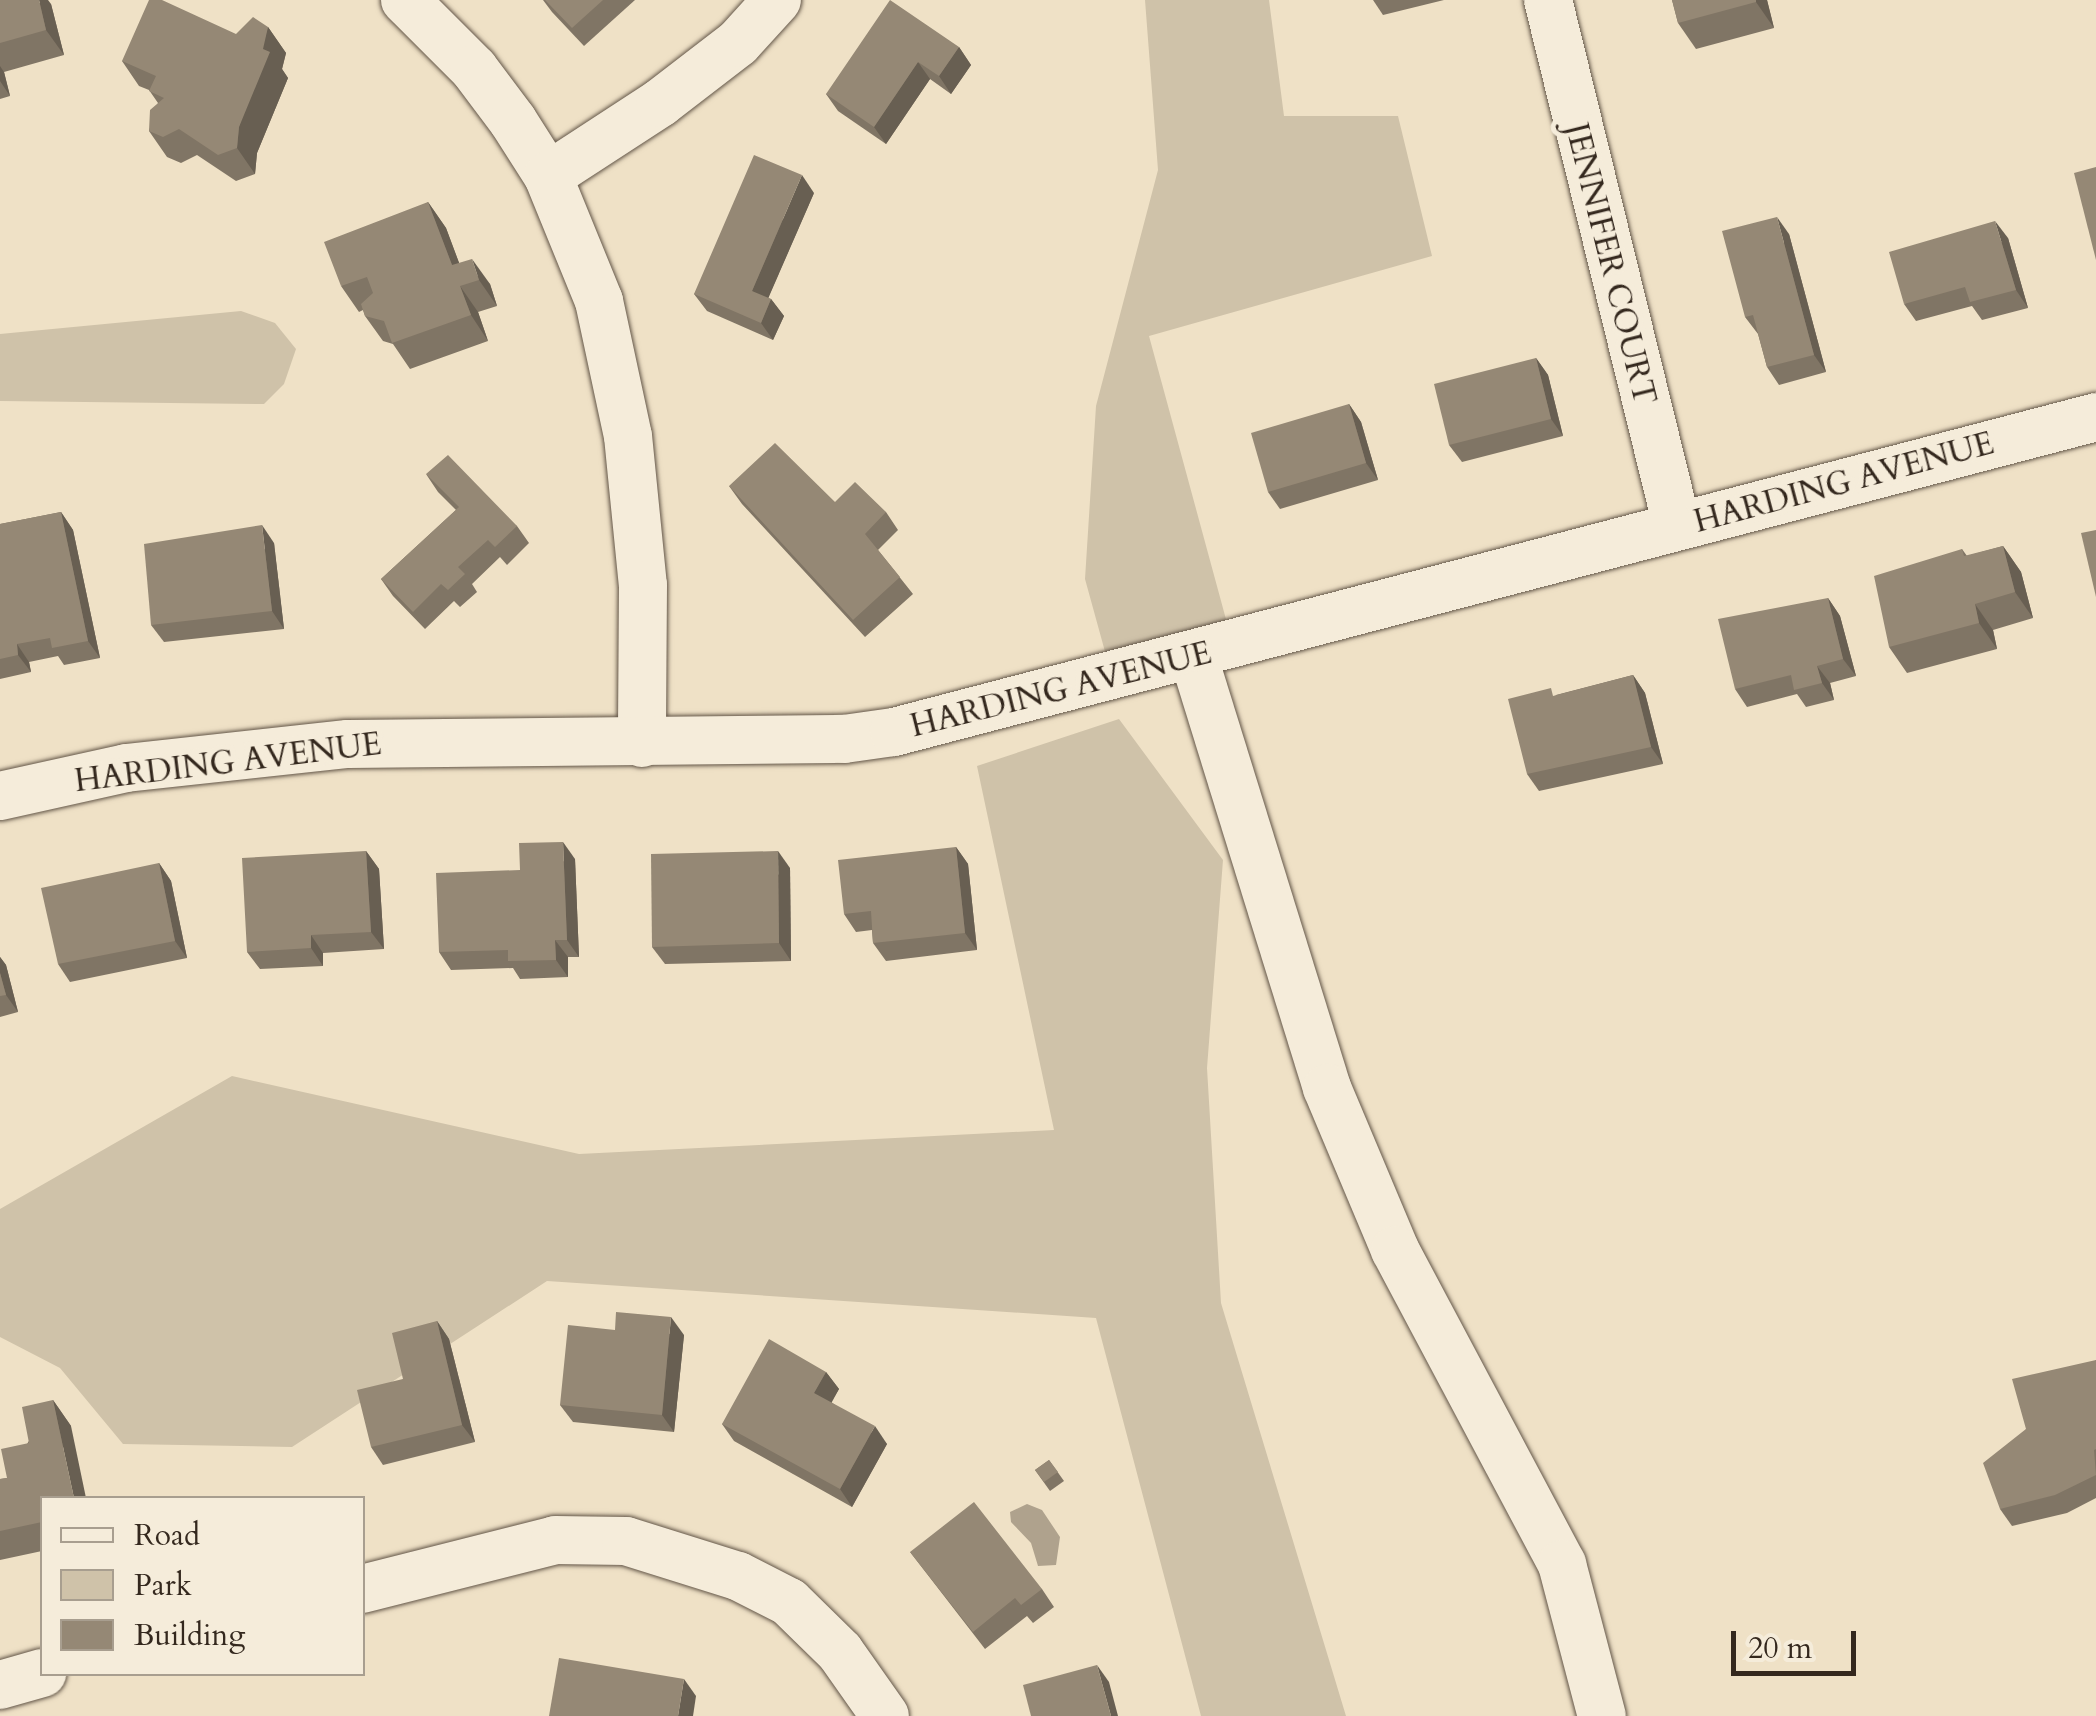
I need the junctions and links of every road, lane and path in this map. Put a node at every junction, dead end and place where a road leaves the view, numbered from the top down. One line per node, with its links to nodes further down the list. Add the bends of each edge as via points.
1 (406, 0): 4 (street, via 474,68)
2 (777, 0): 4 (street, via 738,44)
3 (1548, 0): 6 (street, JENNIFER COURT)
4 (548, 176): 8 (street, via 600,301 628,436 643,586)
5 (2096, 417): 6 (street, HARDING AVENUE)
6 (1677, 526): 7 (street, HARDING AVENUE)
7 (1193, 655): 8 (street, HARDING AVENUE, via 894,732); 14 (street, via 1334,1105 1395,1250 1562,1564)
8 (642, 743): 9 (street, HARDING AVENUE, via 348,744 126,768)
9 (0, 796)
10 (365, 1587): 13 (street, via 556,1540 626,1541 738,1576 788,1602 840,1652)
11 (40, 1674): 12 (street)
12 (0, 1684)
13 (885, 1716)
14 (1602, 1716)

